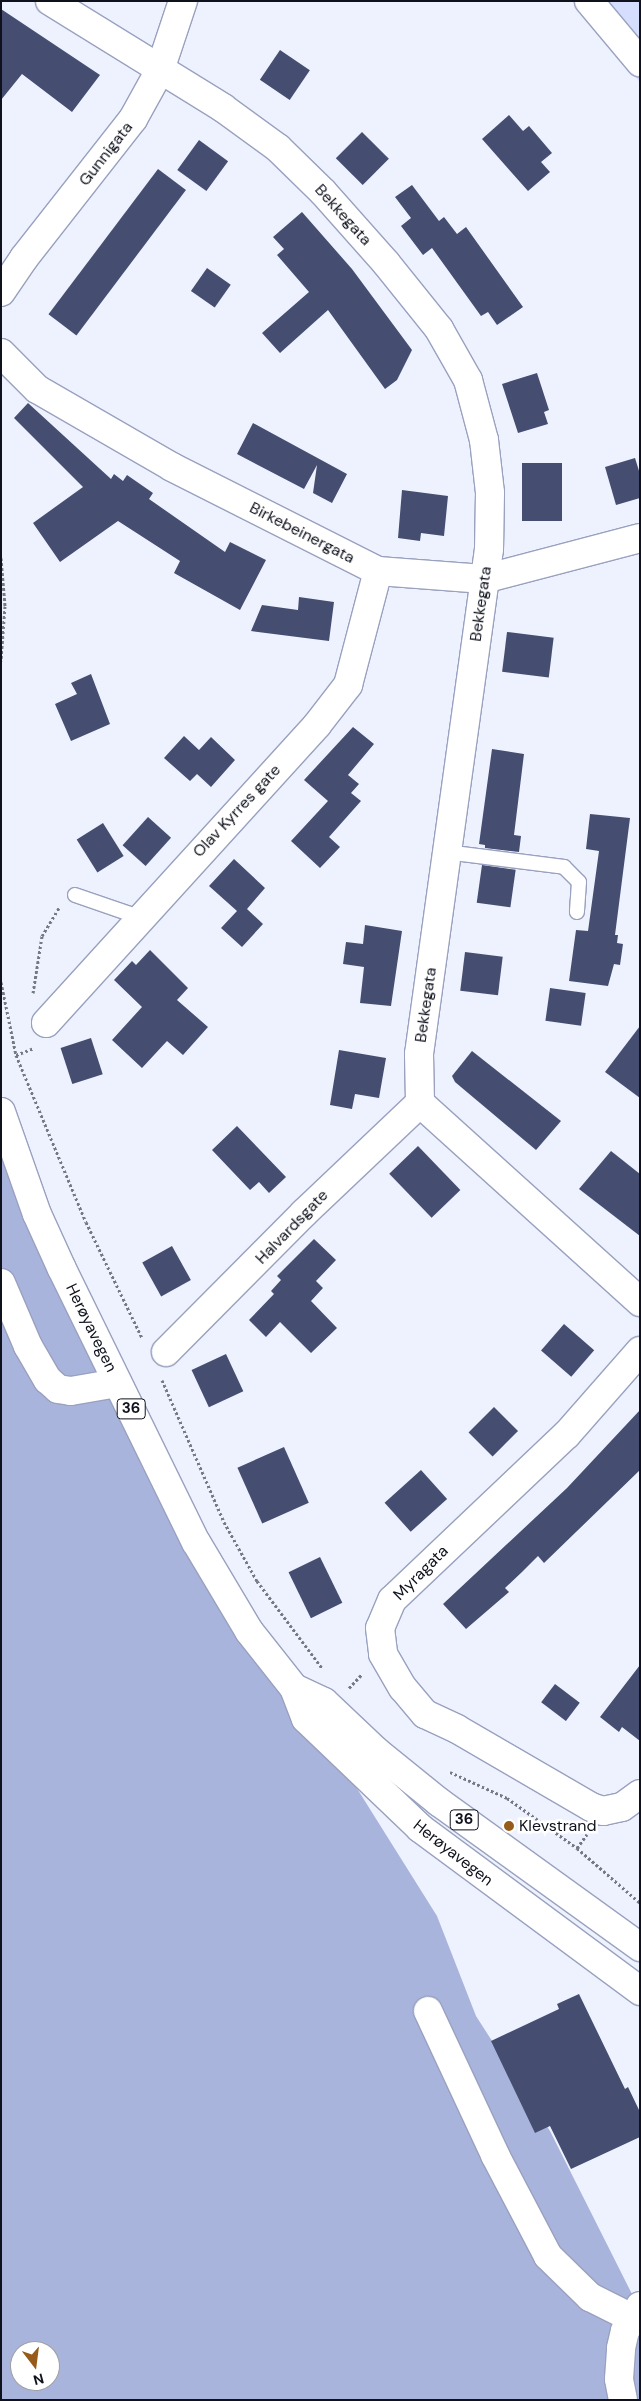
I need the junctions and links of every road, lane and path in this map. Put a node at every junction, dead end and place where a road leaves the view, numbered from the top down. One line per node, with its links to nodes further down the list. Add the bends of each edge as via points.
1 (50, 1): 5 (main road, Bekkegata)
2 (183, 1): 5 (main road, Gunnigata)
3 (589, 1): 4 (main road)
4 (640, 62)
5 (160, 70): 6 (main road, Gunnigata, via 133,119); 11 (main road, Bekkegata, via 223,108 278,148 323,192 439,329 468,380 484,440 490,493)
6 (1, 292)
7 (1, 353): 10 (main road, Birkebeinergata, via 37,388 172,467)
8 (640, 538): 11 (main road, Birkebeinergata)
9 (1, 558): 12 (path, via 5,606)
10 (378, 571): 11 (main road, Birkebeinergata); 16 (main road, Olav Kyrres gate, via 348,685 317,725)
11 (484, 579): 13 (main road, Bekkegata)
12 (1, 661)
13 (446, 852): 15 (lane, via 564,867 579,882); 20 (main road, Bekkegata, via 420,1054)
14 (75, 895): 16 (lane); 18 (path, via 65,902 45,927 37,958)
15 (577, 912)
16 (139, 917): 18 (main road, Olav Kyrres gate)
17 (1, 982): 19 (path)
18 (38, 1021): 19 (path, via 35,1048)
19 (16, 1055): 25 (path, via 86,1222)
20 (420, 1103): 23 (main road); 25 (main road, Halvardsgate, via 310,1206)
21 (1, 1112): 26 (main road, Herøyavegen / 36, via 38,1214)
22 (1, 1283): 26 (main road, via 31,1352 48,1380 58,1389 71,1391)
23 (640, 1302)
24 (640, 1351): 32 (main road, Myragata, via 567,1434 392,1600 380,1628 383,1654 403,1688 426,1714 603,1811 622,1807)
25 (157, 1358): 27 (path, via 224,1522 257,1581)
26 (117, 1382): 28 (main road, Herøyavegen / 36, via 221,1588 266,1657)
27 (329, 1675)
28 (294, 1688): 34 (main road, Herøyavegen / 36, via 324,1702 377,1752 439,1802); 35 (main road, Herøyavegen / 36, via 306,1719 420,1828)
29 (341, 1688): 30 (path)
30 (345, 1692)
31 (448, 1772): 33 (path, via 507,1798 577,1848)
32 (640, 1794)
33 (640, 1903)
34 (640, 1946)
35 (640, 1991)
36 (428, 2011): 37 (main road, via 495,2155 548,2256 590,2297)
37 (636, 2312): 38 (main road, via 619,2362)
38 (622, 2400)

